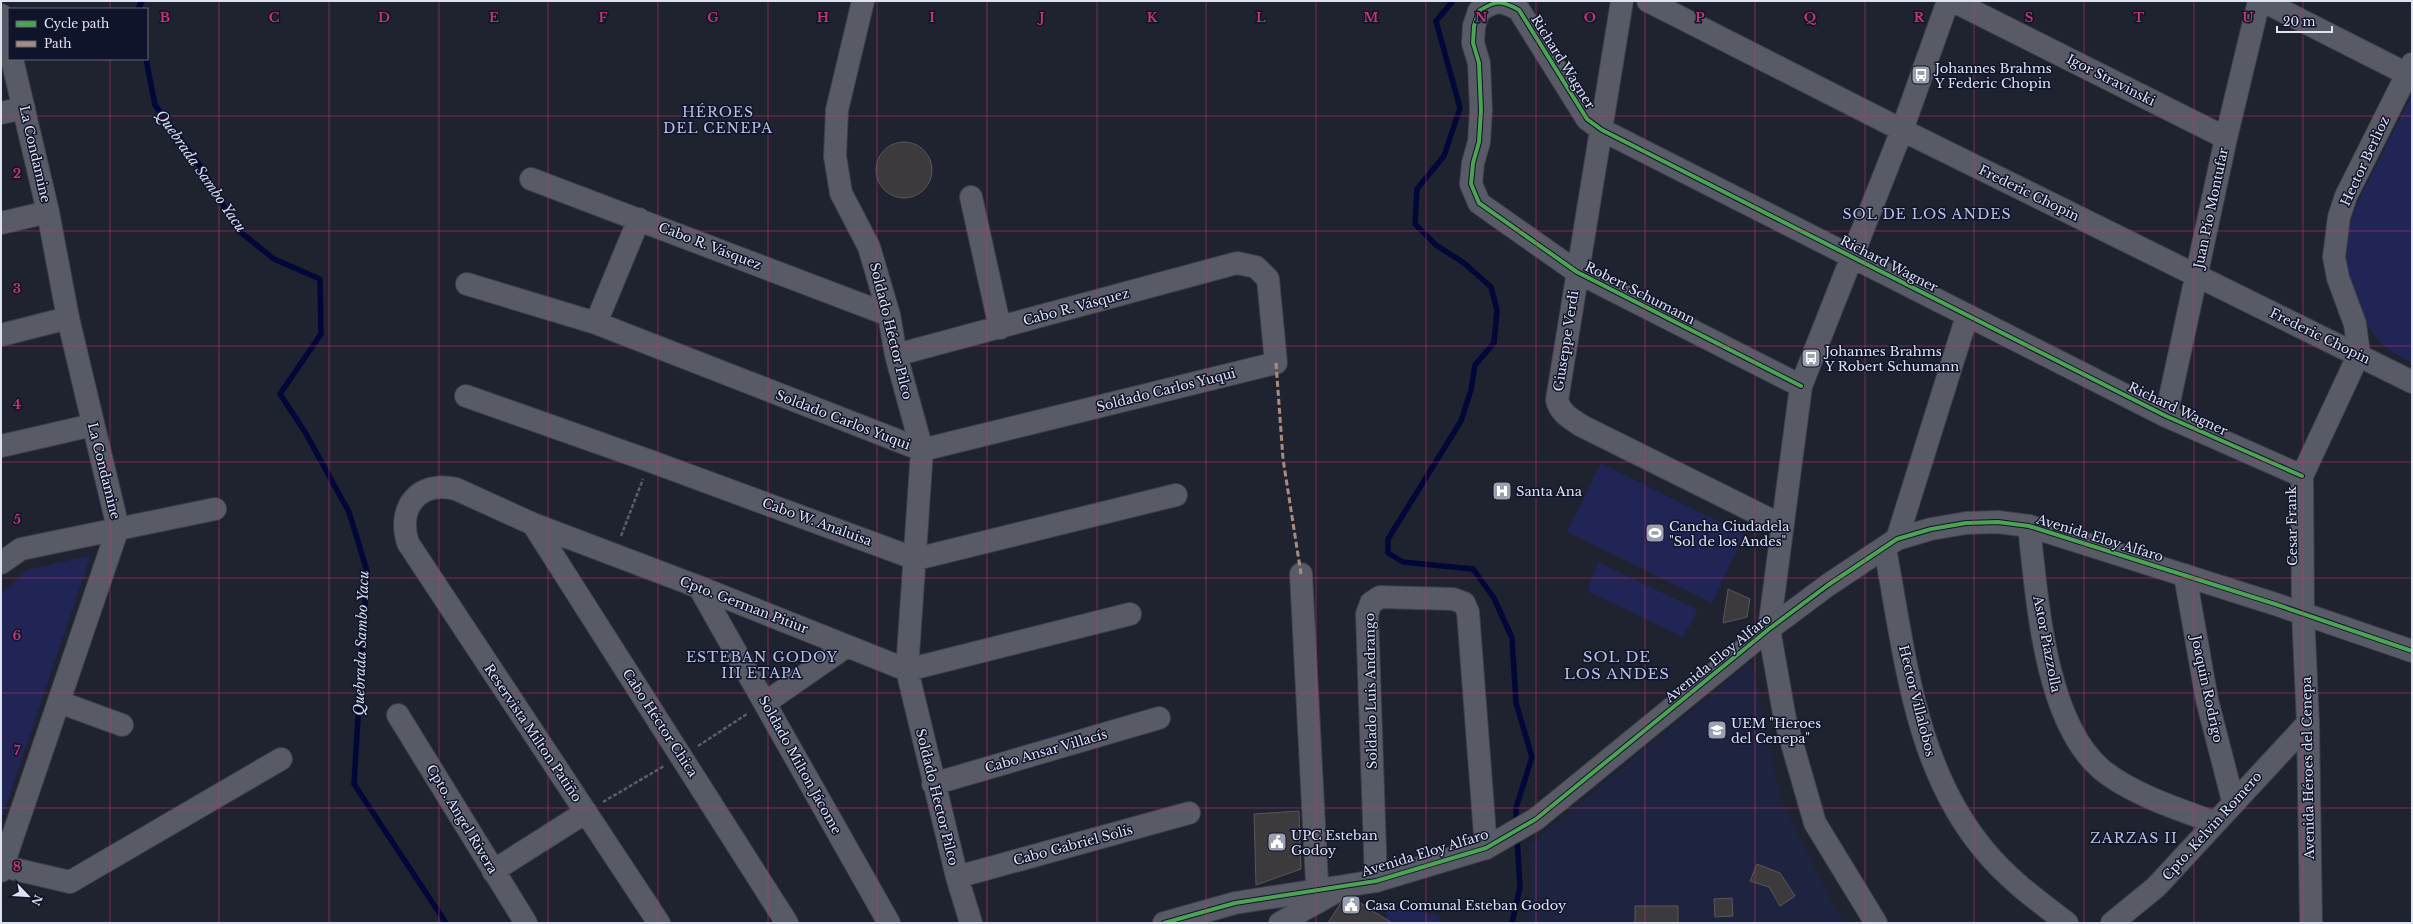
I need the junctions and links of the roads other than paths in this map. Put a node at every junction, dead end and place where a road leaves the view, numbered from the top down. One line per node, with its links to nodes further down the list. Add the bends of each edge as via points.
1 (863, 1): 27 (street, Soldado Héctor Pilco, via 837,110 835,156 841,193 869,248)
2 (1622, 1): 14 (street, Giuseppe Verdi)
3 (1648, 1): 15 (street, Frederic Chopin)
4 (1948, 1): 15 (street)
5 (1953, 1): 16 (street, Igor Stravinski)
6 (2258, 1): 16 (street, Juan Pío Montufar)
7 (2263, 1): 11 (street)
8 (1, 15): 9 (street)
9 (8, 43)
10 (12, 60): 12 (street, La Condamine)
11 (2409, 69): 33 (street, Hector Berlioz, via 2346,196 2335,238 2336,264 2355,324)
12 (24, 108): 13 (street); 20 (street, La Condamine)
13 (1, 113)
14 (1602, 130): 19 (street, Richard Wagner, via 1587,119 1519,10 1508,3 1494,1 1479,11 1474,26 1473,43 1479,63 1481,110 1479,142 1471,184); 23 (street, Richard Wagner); 24 (street, Giuseppe Verdi)
15 (1902, 130): 23 (street); 25 (street, Frederic Chopin)
16 (2226, 138): 25 (street, Juan Pío Montufar)
17 (531, 178): 21 (street, Cabo R. Vásquez)
18 (971, 197): 31 (street)
19 (1479, 203): 24 (street, Robert Schumann)
20 (48, 212): 22 (street); 29 (street, La Condamine)
21 (638, 219): 27 (street, Cabo R. Vásquez); 30 (street)
22 (1, 223)
23 (1851, 255): 28 (street, Richard Wagner); 37 (street)
24 (1577, 272): 37 (street, Robert Schumann); 47 (street, Giuseppe Verdi, via 1557,400 1562,411 1588,430)
25 (2196, 275): 33 (street, Frederic Chopin); 39 (street, Juan Pío Montufar)
26 (467, 284): 30 (street, Soldado Carlos Yuqui)
27 (889, 315): 34 (street, Soldado Héctor Pilco)
28 (1967, 316): 39 (street, Richard Wagner); 51 (street)
29 (68, 318): 32 (street); 40 (street, La Condamine)
30 (596, 323): 42 (street, Soldado Carlos Yuqui)
31 (1000, 328): 34 (street, Cabo R. Vásquez); 35 (street, Cabo R. Vásquez, via 1237,263 1256,267 1268,279)
32 (1, 335)
33 (2359, 354): 36 (street, Frederic Chopin); 43 (street, Cesar Frank)
34 (896, 355): 42 (street, Soldado Héctor Pilco)
35 (1276, 363): 42 (street, Soldado Carlos Yuqui)
36 (2412, 382)
37 (1801, 386): 47 (street)
38 (466, 396): 52 (street, Cabo W. Analuisa)
39 (2166, 416): 43 (street, Richard Wagner)
40 (93, 425): 41 (street); 49 (street, La Condamine)
41 (1, 446)
42 (922, 450): 52 (street, Soldado Héctor Pilco)
43 (2302, 476): 58 (street, Cesar Frank)
44 (1176, 495): 52 (street)
45 (215, 509): 49 (street)
46 (533, 524): 50 (street, Cpto. German Pitiur, via 456,489 432,488 420,493 408,506 404,524); 56 (street, Cpto. German Pitiur); 85 (street, Cabo Héctor Chica)
47 (1781, 525): 59 (street)
48 (2029, 526): 51 (street, Avenida Eloy Alfaro, via 1998,522 1966,523 1931,529); 55 (street, Avenida Eloy Alfaro); 74 (street, Astor Piazzolla, via 2047,655 2057,695 2081,742 2101,769 2122,783)
49 (118, 528): 53 (street, via 21,549); 63 (street, La Condamine)
50 (408, 544): 72 (street, Reservista Milton Patiño)
51 (1891, 544): 59 (street, Avenida Eloy Alfaro, via 1828,585); 91 (street, Hector Villalobos, via 1921,724 1940,782 1953,807 1985,852 2014,882)
52 (916, 558): 62 (street, Soldado Héctor Pilco)
53 (1, 563)
54 (1301, 574): 80 (street)
55 (2185, 575): 58 (street, Avenida Eloy Alfaro); 71 (street, Joaquin Rodrigo, via 2207,700)
56 (699, 587): 60 (street, Cpto. German Pitiur); 64 (street, Soldado Milton Jácome)
57 (1130, 614): 62 (street)
58 (2303, 614): 61 (street, Avenida Eloy Alfaro); 67 (street, Avenida Héroes del Cenepa)
59 (1769, 629): 75 (street, Avenida Eloy Alfaro, via 1536,819); 90 (street, via 1786,719 1815,823)
60 (846, 646): 62 (street, Cpto. German Pitiur); 64 (street)
61 (2412, 651)
62 (907, 670): 70 (street, Soldado Hector Pilco)
63 (59, 702): 68 (street); 76 (street, La Condamine)
64 (765, 703): 86 (street, Soldado Milton Jácome)
65 (398, 715): 77 (street, Cpto. Angel Rivera)
66 (1159, 718): 70 (street, Cabo Ansar Villacís)
67 (2308, 723): 71 (street, Cpto. Kelvin Romero); 82 (street, Avenida Héroes del Cenepa)
68 (122, 725)
69 (281, 759): 76 (street, via 70,882)
70 (933, 784): 78 (street, Soldado Hector Pilco)
71 (2233, 801): 74 (street, Cpto. Kelvin Romero)
72 (586, 812): 77 (street); 84 (street, Reservista Milton Patiño)
73 (1189, 813): 78 (street, Cabo Gabriel Solís)
74 (2214, 822): 92 (street, Cpto. Kelvin Romero, via 2156,888)
75 (1493, 844): 79 (street, Avenida Eloy Alfaro); 79 (street, Soldado Luis Andrango, via 1468,612 1464,604 1454,599 1380,597 1370,603 1367,614)
76 (2, 868)
77 (493, 871): 83 (street, Cpto. Angel Rivera)
78 (957, 877): 87 (street, Soldado Hector Pilco)
79 (1376, 881): 80 (street, Avenida Eloy Alfaro, via 1349,884)
80 (1317, 895): 81 (street, Avenida Eloy Alfaro); 89 (street, Avenida Eloy Alfaro)
81 (1234, 903): 88 (street, Avenida Eloy Alfaro); 89 (street, via 1269,913)
82 (2310, 922)
83 (526, 923)
84 (659, 923)
85 (787, 923)
86 (889, 923)
87 (971, 923)
88 (1164, 923)
89 (1281, 923)
90 (1876, 923)
91 (2067, 923)
92 (2112, 923)

